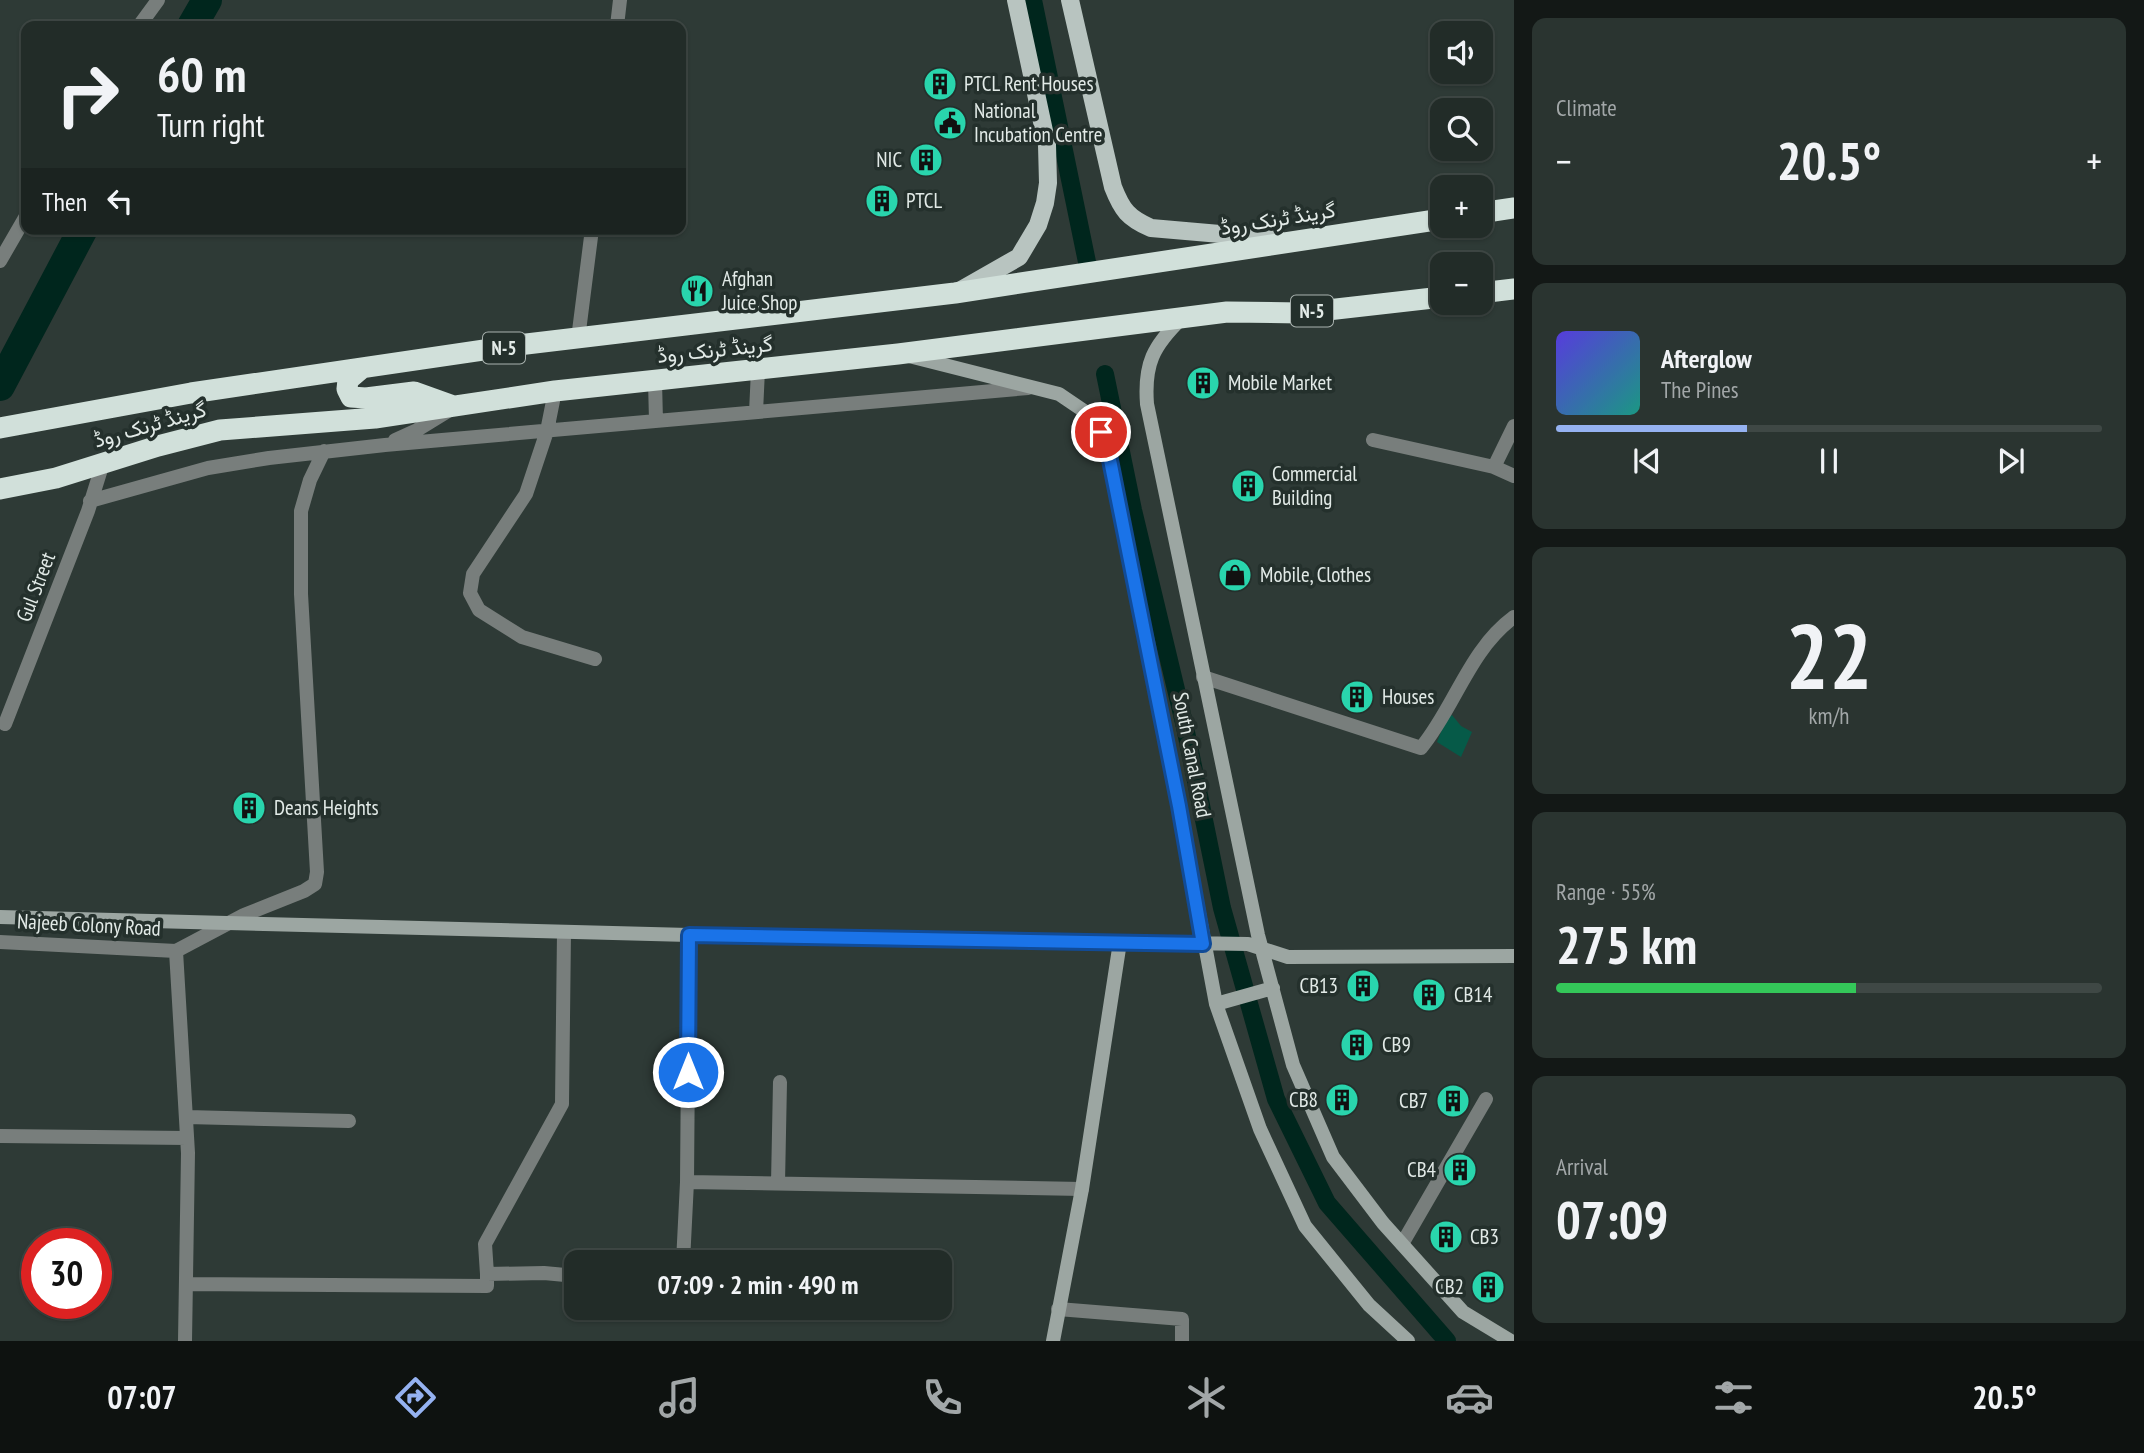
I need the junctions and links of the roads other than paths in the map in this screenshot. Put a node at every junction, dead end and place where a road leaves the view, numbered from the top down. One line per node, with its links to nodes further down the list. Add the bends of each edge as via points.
1 (158, 0): 5 (street)
2 (620, 0): 6 (street)
3 (1016, 0): 16 (main road, via 1048,145 1045,203 1019,257)
4 (1070, 0): 12 (main road, via 1113,187 1125,212 1152,228)
5 (143, 21)
6 (618, 21)
7 (1514, 208): 8 (highway)
8 (1493, 211)
9 (1430, 221): 12 (highway, گرینڈ ٹرنک روڈ / N-5)
10 (21, 225): 13 (street)
11 (591, 235): 19 (street)
12 (1302, 240): 16 (highway, گرینڈ ٹرنک روڈ / N-5)
13 (0, 261)
14 (1514, 289): 15 (highway)
15 (1493, 291)
16 (955, 293): 19 (highway, گرینڈ ٹرنک روڈ / N-5)
17 (1430, 298): 18 (highway, گرینڈ ٹرنک روڈ / N-5, via 1301,313 1227,312)
18 (1173, 327): 20 (highway, گرینڈ ٹرنک روڈ / N-5, via 1137,324); 42 (main road, via 1151,354 1146,372 1147,404)
19 (578, 339): 21 (highway, گرینڈ ٹرنک روڈ / N-5)
20 (898, 354): 22 (highway, گرینڈ ٹرنک روڈ / N-5); 24 (main road, South Canal Road)
21 (361, 369): 26 (highway, via 348,380 351,397 414,392); 30 (highway, گرینڈ ٹرنک روڈ / N-5, via 191,393)
22 (758, 370): 23 (highway, گرینڈ ٹرنک روڈ / N-5); 27 (street)
23 (655, 381): 25 (highway, گرینڈ ٹرنک روڈ / N-5); 28 (street)
24 (1037, 387): 27 (street); 50 (main road, South Canal Road, via 1059,394 1087,413 1108,450)
25 (555, 391): 26 (highway, گرینڈ ٹرنک روڈ / N-5); 31 (street)
26 (455, 407): 33 (street); 35 (highway, گرینڈ ٹرنک روڈ / N-5, via 220,430)
27 (757, 412): 28 (street)
28 (656, 421): 31 (street)
29 (1514, 426): 36 (street)
30 (0, 428)
31 (547, 431): 33 (street); 41 (street, via 526,494 473,574 470,593 479,610 522,637)
32 (1373, 440): 36 (street)
33 (385, 445): 34 (street)
34 (324, 451): 39 (street, via 208,468); 45 (street, via 301,511 315,884)
35 (103, 463): 38 (highway, گرینڈ ٹرنک روڈ / N-5); 39 (street, Gul Street)
36 (1494, 467): 37 (street)
37 (1514, 476)
38 (0, 489)
39 (90, 501): 43 (street, Gul Street)
40 (1511, 623): 42 (street, via 1481,649 1421,748)
41 (594, 659)
42 (1203, 677): 51 (main road)
43 (5, 724)
44 (0, 917): 45 (main road)
45 (225, 924): 46 (main road); 52 (street)
46 (564, 932): 47 (main road); 67 (street, via 562,1104 485,1244)
47 (689, 935): 49 (main road); 62 (street)
48 (0, 942): 52 (street, Najeeb Colony Road)
49 (1121, 942): 50 (main road); 64 (main road)
50 (1205, 944): 51 (main road); 55 (main road, South Canal Road)
51 (1255, 946): 53 (main road, via 1288,957); 54 (main road)
52 (176, 951): 58 (street)
53 (1514, 957)
54 (1271, 989): 55 (main road); 65 (main road, via 1293,1065 1333,1157)
55 (1217, 1004): 75 (main road, South Canal Road, via 1260,1129 1305,1226 1369,1306)
56 (780, 1082): 63 (street)
57 (1486, 1099): 65 (street)
58 (187, 1117): 59 (street); 61 (street)
59 (349, 1121)
60 (0, 1136): 61 (street)
61 (187, 1138): 69 (street)
62 (687, 1182): 63 (street); 66 (street)
63 (778, 1183): 64 (street)
64 (1082, 1189): 70 (main road)
65 (1402, 1244): 76 (main road, via 1463,1312)
66 (684, 1250)
67 (487, 1274): 68 (street); 69 (street, via 487,1286)
68 (564, 1275)
69 (186, 1284): 72 (street)
70 (1058, 1309): 73 (main road); 74 (street, via 1182,1319)
71 (1514, 1333): 76 (street)
72 (185, 1341)
73 (1053, 1341)
74 (1182, 1341)
75 (1408, 1341)
76 (1510, 1341)

